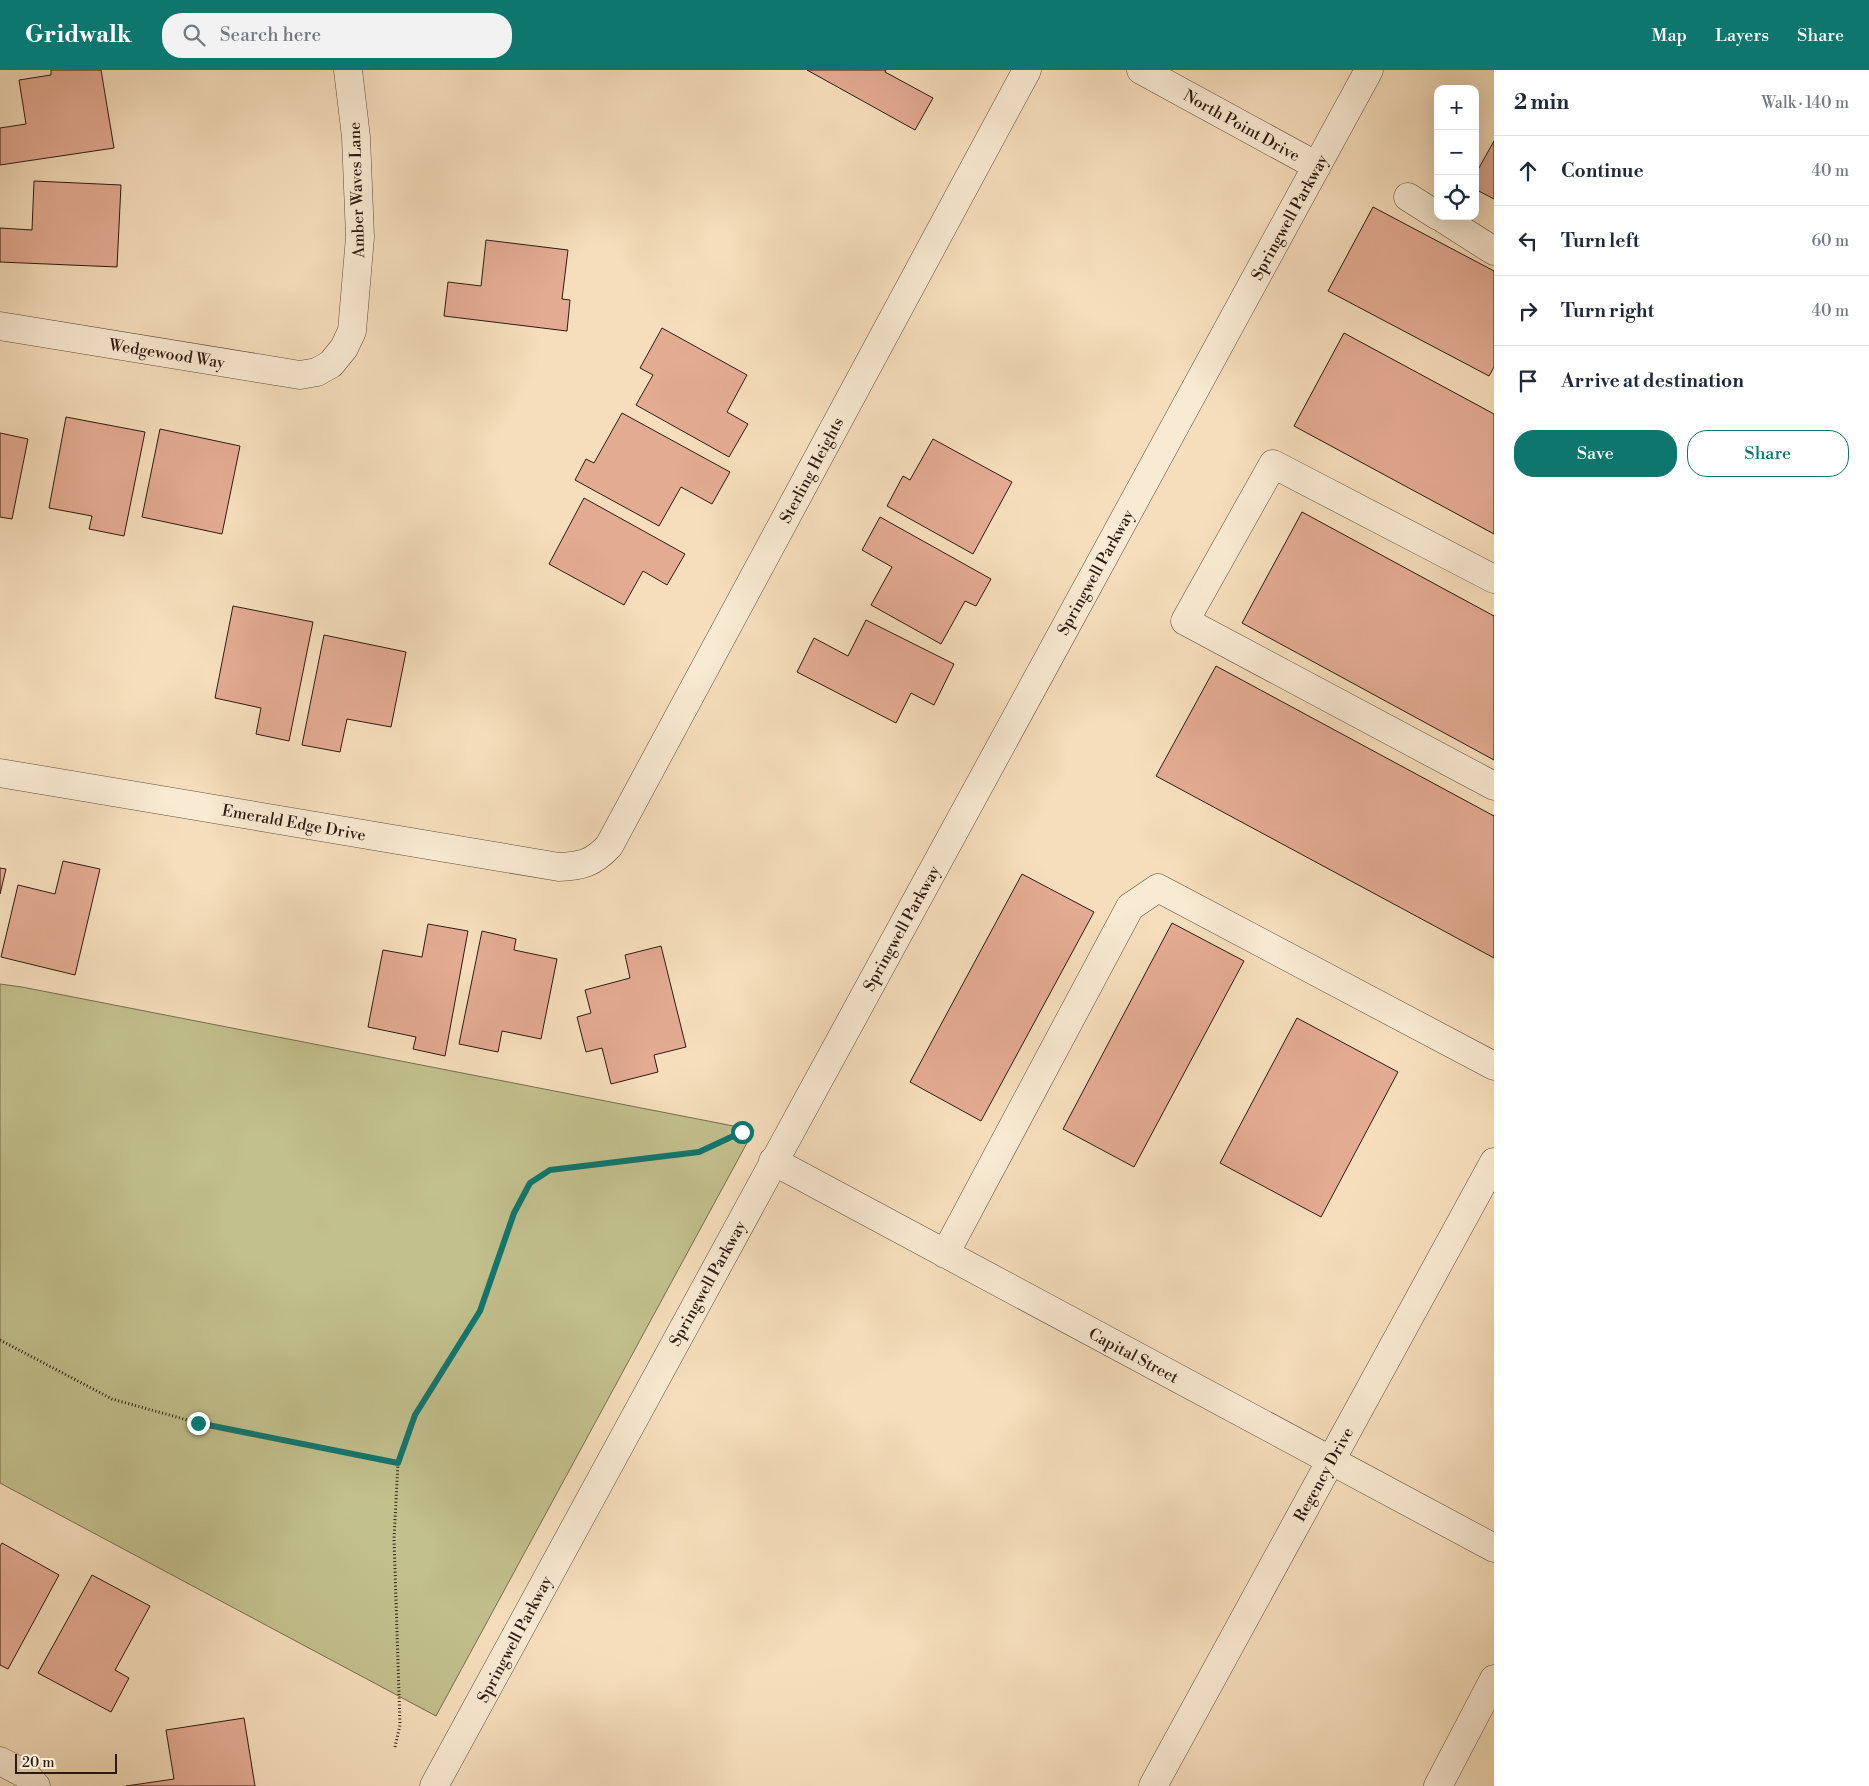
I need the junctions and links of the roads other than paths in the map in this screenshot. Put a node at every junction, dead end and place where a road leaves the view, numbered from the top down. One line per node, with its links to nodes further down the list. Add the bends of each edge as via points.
1 (348, 70): 11 (street, Amber Waves Lane, via 356,137 360,237 352,331)
2 (1027, 70): 15 (street, Sterling Heights, via 609,846)
3 (1141, 70): 5 (street, North Point Drive)
4 (1369, 70): 5 (street, Springwell Parkway)
5 (1317, 166): 17 (street, Springwell Parkway)
6 (1408, 197): 7 (street)
7 (1434, 213)
8 (1444, 220): 9 (street)
9 (1494, 251)
10 (0, 326): 11 (street, Wedgewood Way, via 300,375 317,372)
11 (331, 364)
12 (1494, 579): 14 (street, via 1273,464 1185,621)
13 (0, 773): 15 (street, Emerald Edge Drive, via 559,867)
14 (1494, 786)
15 (587, 863)
16 (1494, 1066): 19 (street, via 1158,888 1130,907)
17 (773, 1162): 19 (street, Capital Street); 25 (street, Springwell Parkway)
18 (1494, 1162): 20 (street, Regency Drive)
19 (945, 1254): 20 (street, Capital Street)
20 (1331, 1460): 21 (street, Capital Street); 26 (street, Regency Drive)
21 (1494, 1548)
22 (1494, 1678): 27 (street)
23 (0, 1761): 24 (street, via 25,1774)
24 (36, 1786)
25 (434, 1786)
26 (1153, 1786)
27 (1438, 1786)

